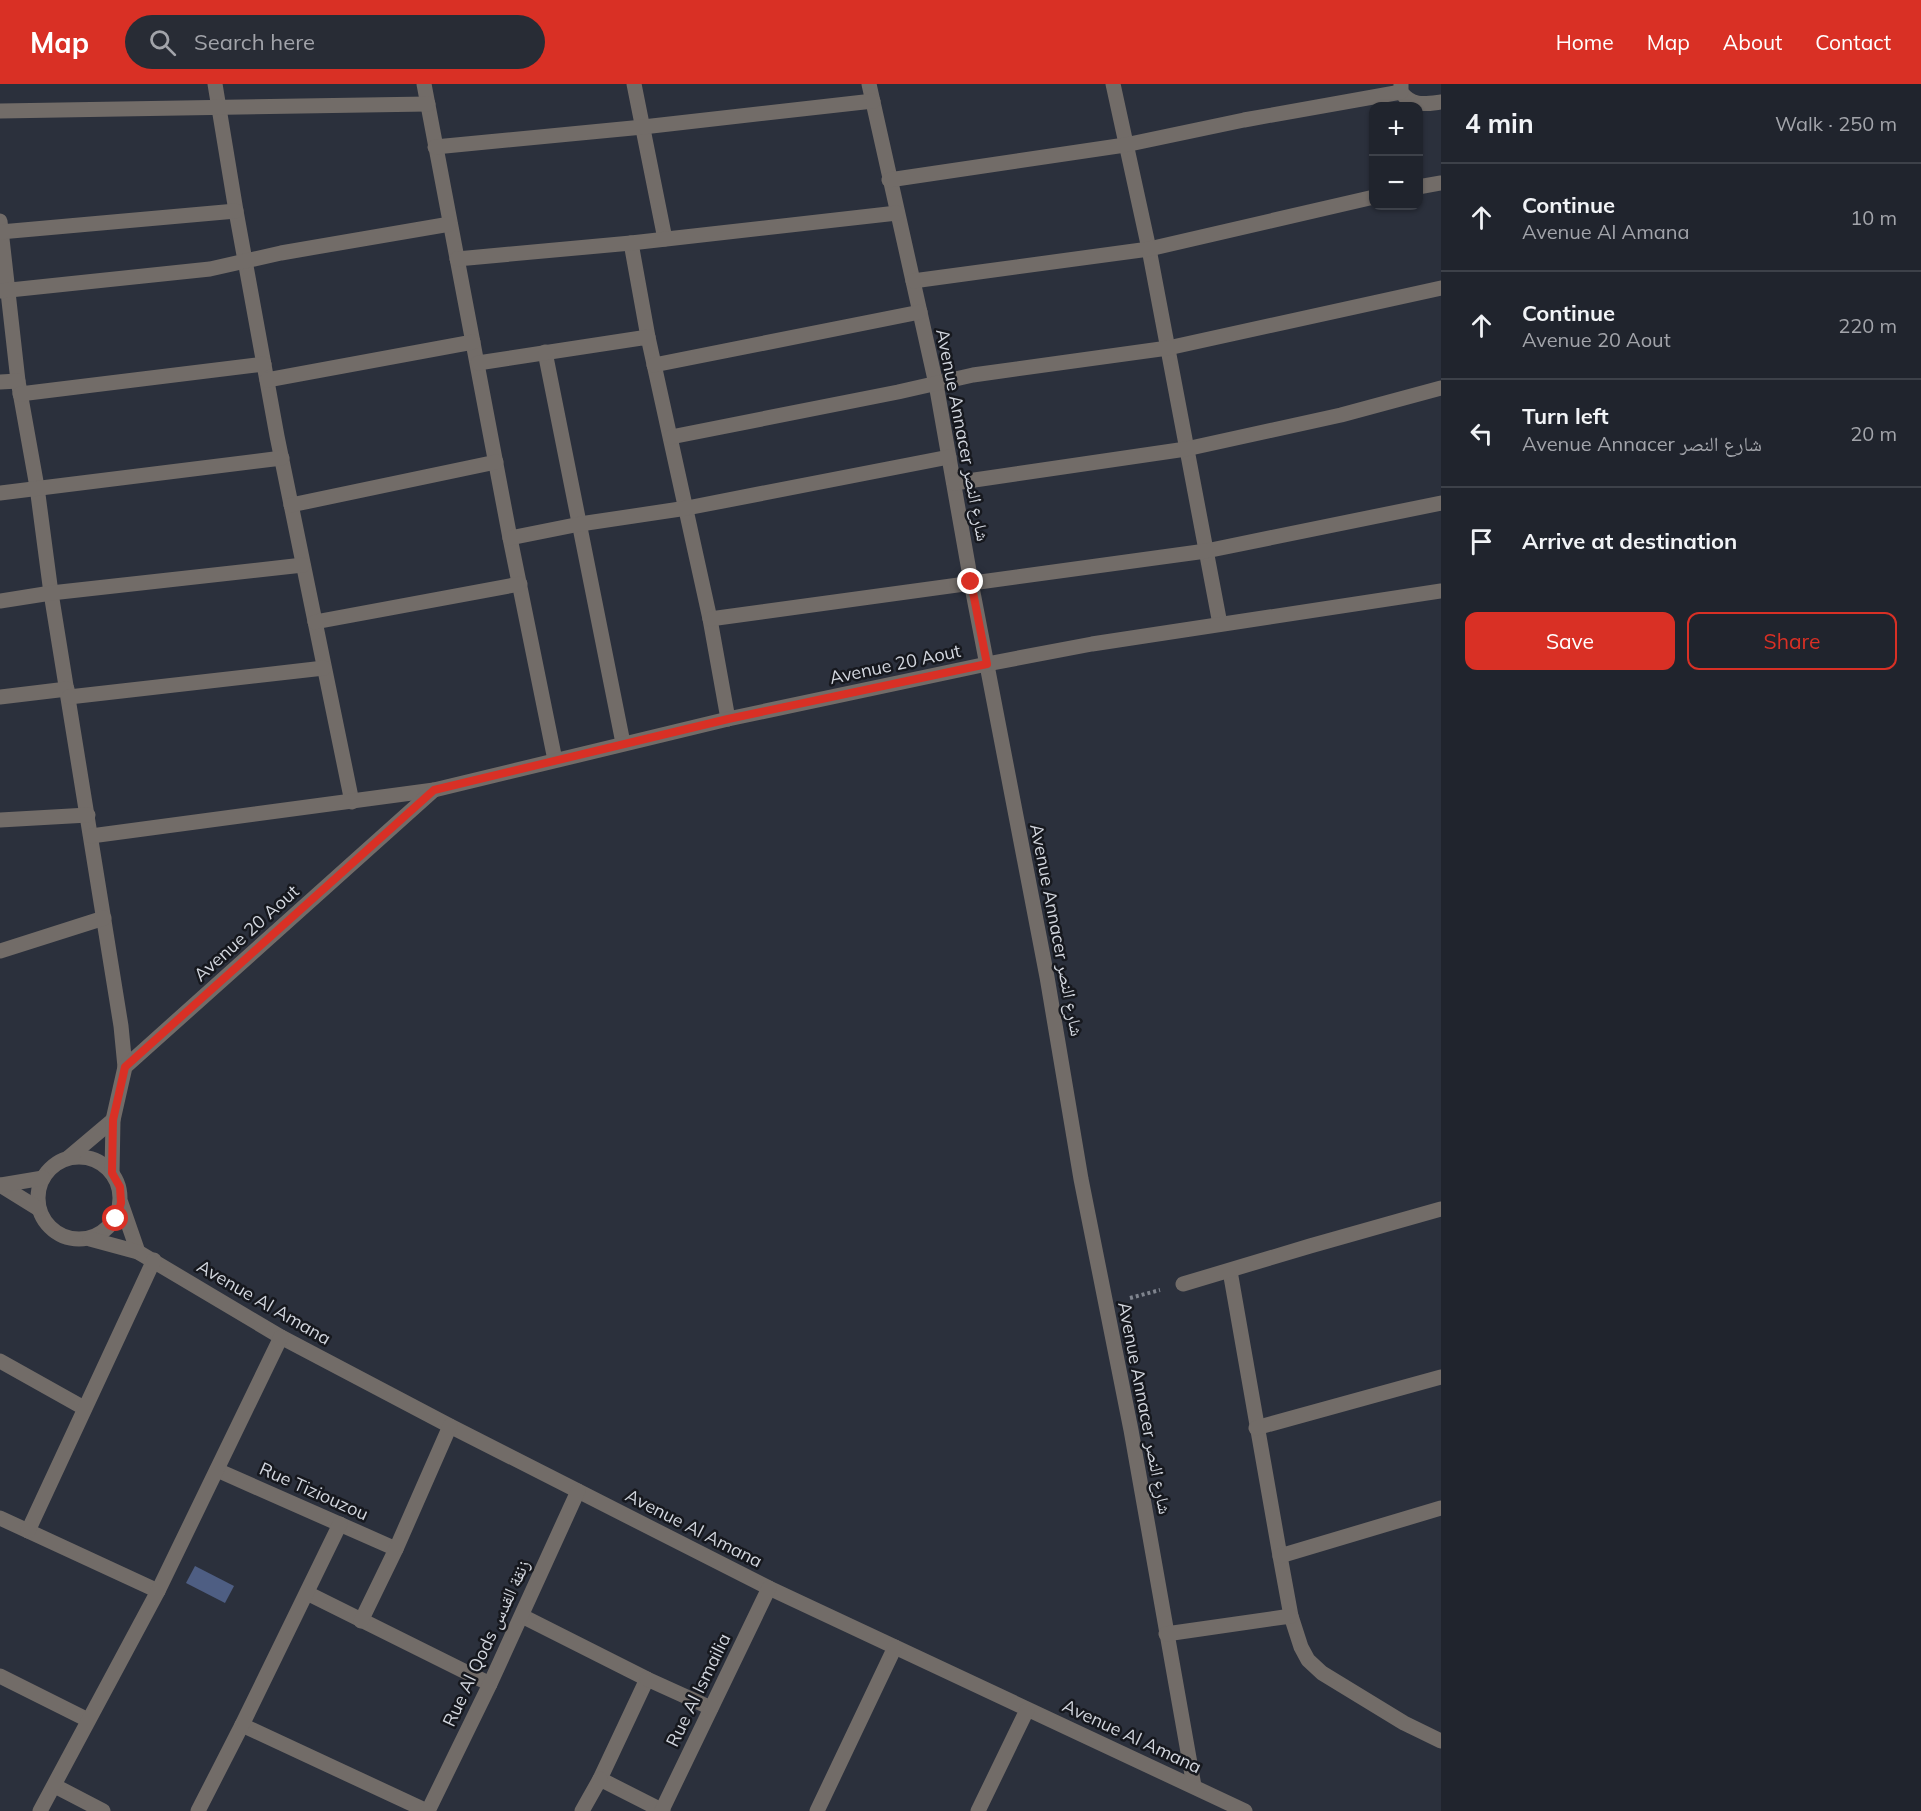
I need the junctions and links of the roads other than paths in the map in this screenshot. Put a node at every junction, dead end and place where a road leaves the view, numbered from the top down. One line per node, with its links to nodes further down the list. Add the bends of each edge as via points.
1 (215, 84): 10 (street)
2 (424, 84): 9 (street)
3 (633, 84): 12 (street)
4 (869, 84): 7 (street, Avenue Annacer شارع النصر)
5 (1113, 84): 13 (street)
6 (1401, 88): 8 (street, via 1412,103); 13 (street)
7 (873, 101): 12 (street); 15 (street, Avenue Annacer شارع النصر)
8 (1441, 102)
9 (428, 104): 10 (street); 14 (street)
10 (219, 108): 11 (street); 19 (street)
11 (0, 111)
12 (643, 127): 14 (street); 23 (street)
13 (1125, 145): 15 (street); 25 (street)
14 (435, 147): 21 (street)
15 (890, 180): 20 (street, Avenue Annacer شارع النصر)
16 (1441, 183): 17 (street)
17 (1423, 186)
18 (1369, 198): 25 (street)
19 (236, 211): 22 (street); 27 (street)
20 (897, 213): 23 (street); 28 (street, Avenue Annacer شارع النصر)
21 (450, 224): 26 (street); 27 (street)
22 (1, 229): 30 (street)
23 (665, 239): 24 (street)
24 (631, 243): 26 (street); 32 (street)
25 (1149, 249): 28 (street); 34 (street)
26 (457, 259): 33 (street)
27 (246, 262): 30 (street); 37 (street)
28 (913, 281): 31 (street, Avenue Annacer شارع النصر)
29 (1441, 288): 34 (street)
30 (4, 290): 42 (street)
31 (920, 312): 38 (street); 41 (street, Avenue Annacer شارع النصر)
32 (648, 337): 35 (street); 38 (street)
33 (473, 342): 36 (street); 39 (street)
34 (1168, 348): 41 (street, via 973,375); 45 (street)
35 (545, 352): 36 (street); 55 (street)
36 (478, 363): 48 (street)
37 (264, 364): 39 (street); 42 (street)
38 (654, 365): 44 (street)
39 (267, 380): 47 (street)
40 (0, 382): 42 (street)
41 (936, 384): 44 (street); 46 (street, Avenue Annacer شارع النصر)
42 (19, 387): 50 (street)
43 (1441, 388): 45 (street)
44 (671, 437): 54 (street)
45 (1186, 449): 49 (street); 57 (street)
46 (949, 457): 49 (street, Avenue Annacer شارع النصر); 54 (street)
47 (282, 458): 50 (street); 53 (street)
48 (496, 462): 53 (street); 56 (street)
49 (954, 483): 59 (street, Avenue Annacer شارع النصر)
50 (37, 487): 51 (street); 62 (street)
51 (0, 493)
52 (1441, 503): 57 (street)
53 (291, 505): 58 (street)
54 (687, 508): 55 (street); 64 (street)
55 (580, 524): 56 (street); 72 (street)
56 (510, 538): 60 (street)
57 (1206, 551): 59 (street); 66 (street)
58 (303, 565): 62 (street); 65 (street)
59 (971, 582): 64 (street); 67 (street, Avenue Annacer شارع النصر)
60 (520, 584): 65 (street); 73 (street)
61 (1441, 591): 66 (street, Avenue 20 Aout)
62 (51, 593): 63 (street); 69 (street)
63 (0, 601)
64 (710, 619): 71 (street)
65 (315, 622): 68 (street)
66 (1220, 624): 67 (street, Avenue 20 Aout)
67 (987, 664): 71 (street, Avenue 20 Aout); 115 (street, Avenue Annacer شارع النصر)
68 (324, 668): 69 (street); 75 (street)
69 (68, 693): 70 (street); 76 (street)
70 (0, 697)
71 (728, 719): 72 (street, Avenue 20 Aout)
72 (623, 743): 73 (street, Avenue 20 Aout)
73 (555, 760): 74 (street, Avenue 20 Aout)
74 (434, 790): 75 (street, Avenue 20 Aout); 81 (street, Avenue 20 Aout)
75 (352, 802): 78 (street, Avenue 20 Aout)
76 (88, 815): 77 (street); 78 (street)
77 (0, 820)
78 (91, 836): 79 (street)
79 (104, 918): 80 (street); 81 (street)
80 (0, 951)
81 (125, 1067): 82 (street)
82 (113, 1120): 83 (street); 84 (street)
83 (68, 1158): 84 (street, via 85,1157 100,1162); 85 (street, Avenue Al Amana)
84 (112, 1173): 87 (street, via 120,1187)
85 (43, 1178): 86 (street, Avenue Al Amana); 88 (street, via 38,1193)
86 (1, 1185): 88 (street, Avenue Al Amana)
87 (121, 1203): 90 (street, via 116,1219); 91 (street)
88 (39, 1209): 90 (street, Avenue Al Amana, via 46,1224 59,1234 74,1240)
89 (1441, 1209): 93 (street)
90 (90, 1239): 91 (street, Avenue Al Amana)
91 (138, 1252): 92 (street, Avenue Al Amana)
92 (154, 1260): 95 (street, Avenue Al Amana); 98 (street)
93 (1230, 1271): 94 (street); 100 (street)
94 (1183, 1284)
95 (281, 1337): 99 (street, Avenue Al Amana); 101 (street)
96 (0, 1361): 98 (street)
97 (1441, 1377): 100 (street)
98 (84, 1408): 106 (street)
99 (450, 1426): 102 (street, Avenue Al Amana); 107 (street)
100 (1256, 1428): 108 (street)
101 (217, 1470): 105 (street, Rue Tiziouzou); 110 (street)
102 (578, 1491): 109 (street, Avenue Al Amana); 112 (street, Rue Al Qods زنقة القدس)
103 (1441, 1508): 108 (street)
104 (0, 1518): 106 (street)
105 (340, 1524): 107 (street, Rue Tiziouzou); 111 (street)
106 (28, 1532): 110 (street)
107 (396, 1549): 114 (street)
108 (1280, 1556): 113 (street)
109 (769, 1588): 116 (street, Avenue Al Amana); 120 (street, Rue Al Ismailia)
110 (158, 1591): 122 (street)
111 (306, 1593): 114 (street); 123 (street)
112 (522, 1616): 118 (street); 119 (street, Rue Al Qods زنقة القدس)
113 (1291, 1616): 115 (street); 124 (street, via 1300,1647 1322,1673)
114 (361, 1621): 119 (street)
115 (1166, 1634): 127 (street, Avenue Annacer شارع النصر)
116 (895, 1647): 121 (street, Avenue Al Amana); 134 (street)
117 (0, 1676): 122 (street)
118 (647, 1679): 120 (street); 125 (street)
119 (490, 1684): 131 (street, Rue Al Qods زنقة القدس)
120 (711, 1708): 133 (street, Rue Al Ismailia)
121 (1027, 1710): 127 (street, Avenue Al Amana); 135 (street)
122 (88, 1720): 126 (street)
123 (242, 1725): 130 (street); 131 (street)
124 (1441, 1741)
125 (600, 1779): 132 (street); 133 (street)
126 (55, 1786): 128 (street); 129 (street)
127 (1194, 1786): 136 (street, Avenue Al Amana)
128 (40, 1811)
129 (103, 1811)
130 (198, 1811)
131 (428, 1811)
132 (582, 1811)
133 (663, 1811)
134 (817, 1811)
135 (978, 1811)
136 (1245, 1811)

